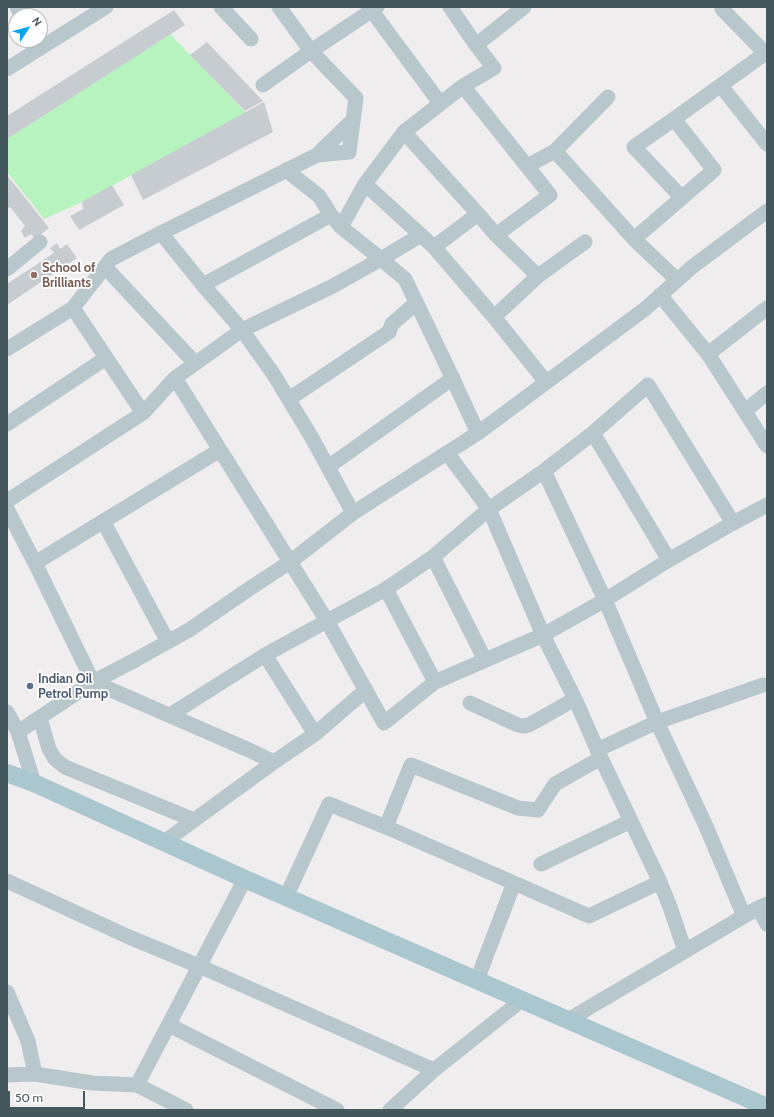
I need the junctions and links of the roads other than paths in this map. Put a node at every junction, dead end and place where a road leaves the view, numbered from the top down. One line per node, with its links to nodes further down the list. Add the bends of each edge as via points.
1 (106, 7): 8 (street)
2 (221, 7): 9 (street)
3 (279, 7): 12 (street)
4 (450, 7): 10 (street)
5 (524, 7): 10 (street)
6 (724, 7): 13 (street, via 722,9)
7 (375, 9): 12 (street); 19 (street)
8 (48, 39)
9 (251, 39)
10 (476, 46): 16 (street, via 494,68)
11 (34, 48): 14 (street)
12 (311, 51): 15 (street); 25 (street, via 356,98 348,152 317,154)
13 (766, 54): 17 (street)
14 (7, 69)
15 (263, 85)
16 (462, 86): 19 (street); 24 (street)
17 (720, 86): 20 (street); 22 (street)
18 (608, 96): 23 (street)
19 (440, 103): 21 (street)
20 (674, 119): 27 (street, via 714,170); 27 (street, via 634,147)
21 (404, 132): 26 (street); 29 (street)
22 (765, 137)
23 (555, 151): 24 (street); 35 (street)
24 (527, 166): 34 (street, via 550,195)
25 (286, 170): 30 (street, via 319,196); 32 (street)
26 (365, 184): 31 (street); 33 (street)
27 (682, 198): 35 (street)
28 (767, 211): 43 (street)
29 (478, 214): 34 (street); 38 (street)
30 (331, 215): 31 (street); 44 (street)
31 (341, 227): 39 (street)
32 (161, 233): 40 (street, via 111,259); 44 (street)
33 (421, 235): 38 (street); 39 (street)
34 (496, 236): 42 (street)
35 (634, 239): 43 (street)
36 (40, 242): 41 (street)
37 (585, 242): 42 (street)
38 (434, 247): 49 (street)
39 (381, 259): 46 (street, via 405,279); 50 (street, via 333,286)
40 (105, 267): 47 (street); 54 (street)
41 (7, 269)
42 (538, 276): 49 (street)
43 (677, 280): 45 (street)
44 (203, 285): 50 (street)
45 (660, 295): 52 (street); 57 (street, via 645,309)
46 (416, 303): 56 (street); 59 (street, via 392,324 389,332)
47 (73, 308): 51 (street); 53 (street)
48 (767, 308): 52 (street)
49 (494, 316): 57 (street)
50 (242, 330): 54 (street); 59 (street)
51 (7, 348)
52 (708, 354): 60 (street)
53 (106, 358): 61 (street); 62 (street)
54 (195, 363): 55 (street)
55 (175, 378): 61 (street); 66 (street)
56 (452, 378): 64 (street); 68 (street)
57 (546, 382): 64 (street)
58 (767, 393): 60 (street)
59 (289, 399): 68 (street)
60 (744, 411): 65 (street)
61 (143, 413): 70 (street)
62 (7, 424)
63 (593, 432): 69 (street); 76 (street, via 648,385); 78 (street)
64 (478, 433): 67 (street)
65 (767, 446)
66 (220, 450): 75 (street); 80 (street)
67 (447, 453): 73 (street); 74 (street)
68 (328, 467): 74 (street)
69 (544, 471): 73 (street); 82 (street)
70 (7, 501)
71 (767, 505): 76 (street)
72 (7, 509): 79 (street)
73 (489, 509): 77 (street); 84 (street)
74 (353, 513): 80 (street)
75 (103, 521): 79 (street); 85 (street)
76 (733, 523): 78 (street)
77 (433, 557): 81 (street); 87 (street)
78 (670, 560): 82 (street)
79 (34, 562): 88 (street)
80 (290, 562): 83 (street); 85 (street)
81 (386, 589): 83 (street); 89 (street)
82 (605, 600): 84 (street); 97 (street)
83 (327, 621): 86 (street); 91 (street)
84 (543, 635): 87 (street); 92 (street)
85 (168, 642): 88 (street)
86 (265, 655): 95 (street); 99 (street)
87 (485, 660): 89 (street)
88 (93, 682): 95 (street); 96 (street)
89 (435, 682): 91 (street, via 384,723)
90 (763, 685): 97 (street)
91 (366, 690): 99 (street)
92 (575, 699): 93 (street, via 530,725 523,726); 100 (street)
93 (470, 703)
94 (7, 712): 98 (street)
95 (170, 715): 101 (street)
96 (40, 718): 98 (street); 104 (street, via 49,749 55,759 65,767)
97 (657, 722): 100 (street); 115 (street, via 705,824)
98 (18, 732): 103 (street)
99 (315, 734): 101 (street)
100 (599, 754): 105 (street); 106 (street, via 555,784 538,810 518,808 411,765)
101 (274, 762): 104 (street)
102 (7, 772): 103 (main road)
103 (34, 783): 107 (main road)
104 (194, 820): 107 (street)
105 (631, 821): 108 (street); 111 (street)
106 (386, 827): 112 (street); 113 (street, via 329,804)
107 (164, 842): 109 (main road)
108 (541, 864)
109 (245, 879): 113 (main road); 118 (street)
110 (7, 881): 118 (street)
111 (660, 882): 112 (street, via 589,916); 117 (street)
112 (514, 883): 119 (street)
113 (286, 897): 119 (main road)
114 (763, 906): 115 (street); 116 (street)
115 (744, 916): 117 (street)
116 (767, 924)
117 (685, 951): 122 (street)
118 (199, 966): 123 (street); 124 (street)
119 (477, 980): 121 (main road)
120 (7, 992): 125 (street, via 28,1041)
121 (522, 1000): 122 (main road); 124 (street)
122 (568, 1020): 128 (main road)
123 (169, 1024): 127 (street); 130 (street)
124 (434, 1070): 131 (street)
125 (35, 1074): 126 (street); 127 (street, via 92,1083)
126 (7, 1075)
127 (137, 1085): 129 (street)
128 (767, 1106)
129 (186, 1110)
130 (337, 1110)
131 (390, 1110)

